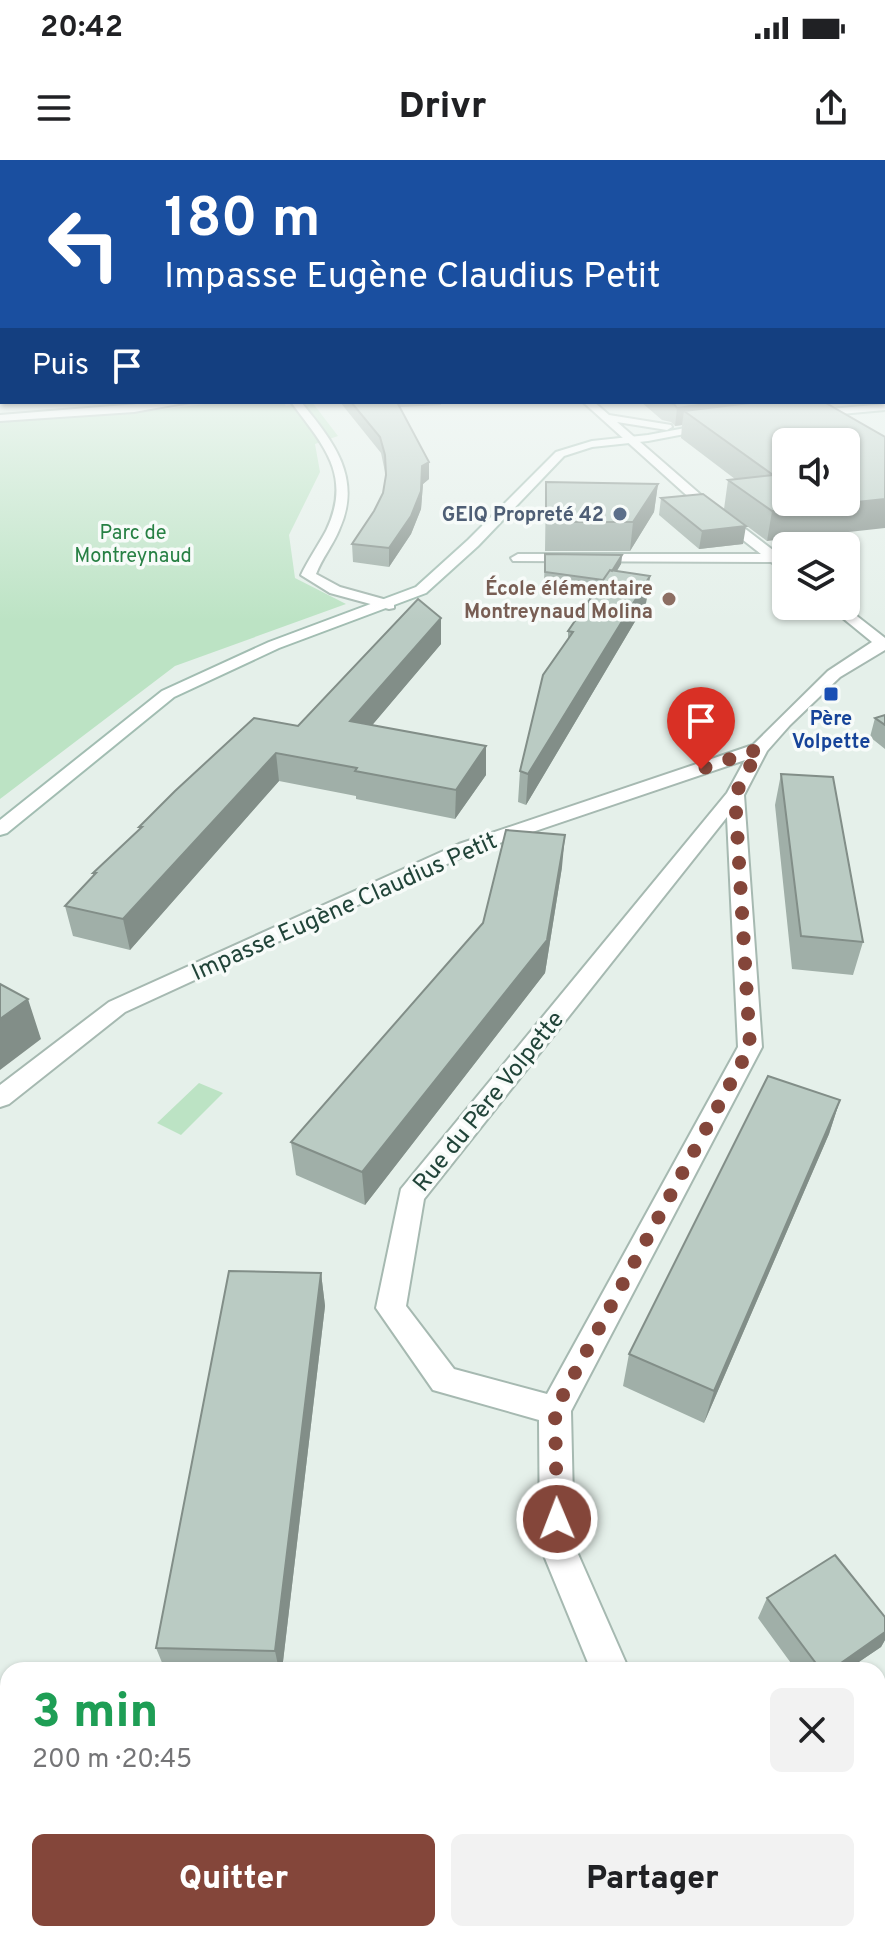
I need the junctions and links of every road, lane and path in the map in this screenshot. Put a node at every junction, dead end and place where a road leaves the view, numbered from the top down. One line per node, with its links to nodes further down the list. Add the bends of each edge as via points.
1 (336, 455): 7 (street, via 344,480 336,525 308,575 335,590)
2 (559, 455): 7 (street, via 421,590)
3 (649, 455): 4 (street)
4 (772, 556)
5 (518, 558): 6 (street)
6 (772, 558)
7 (389, 605): 12 (street, via 274,645 168,694)
8 (853, 620): 9 (street)
9 (884, 644): 10 (street, Rue du Père Volpette, via 834,674)
10 (759, 749): 11 (street, Rue du Père Volpette); 13 (street, Impasse Eugène Claudius Petit, via 466,848 117,1007)
11 (735, 795): 14 (street, via 750,1047); 14 (street, Rue du Père Volpette, via 411,1196 391,1308 444,1380)
12 (0, 829)
13 (0, 1098)
14 (555, 1410): 15 (street, via 557,1546)
15 (607, 1662)

